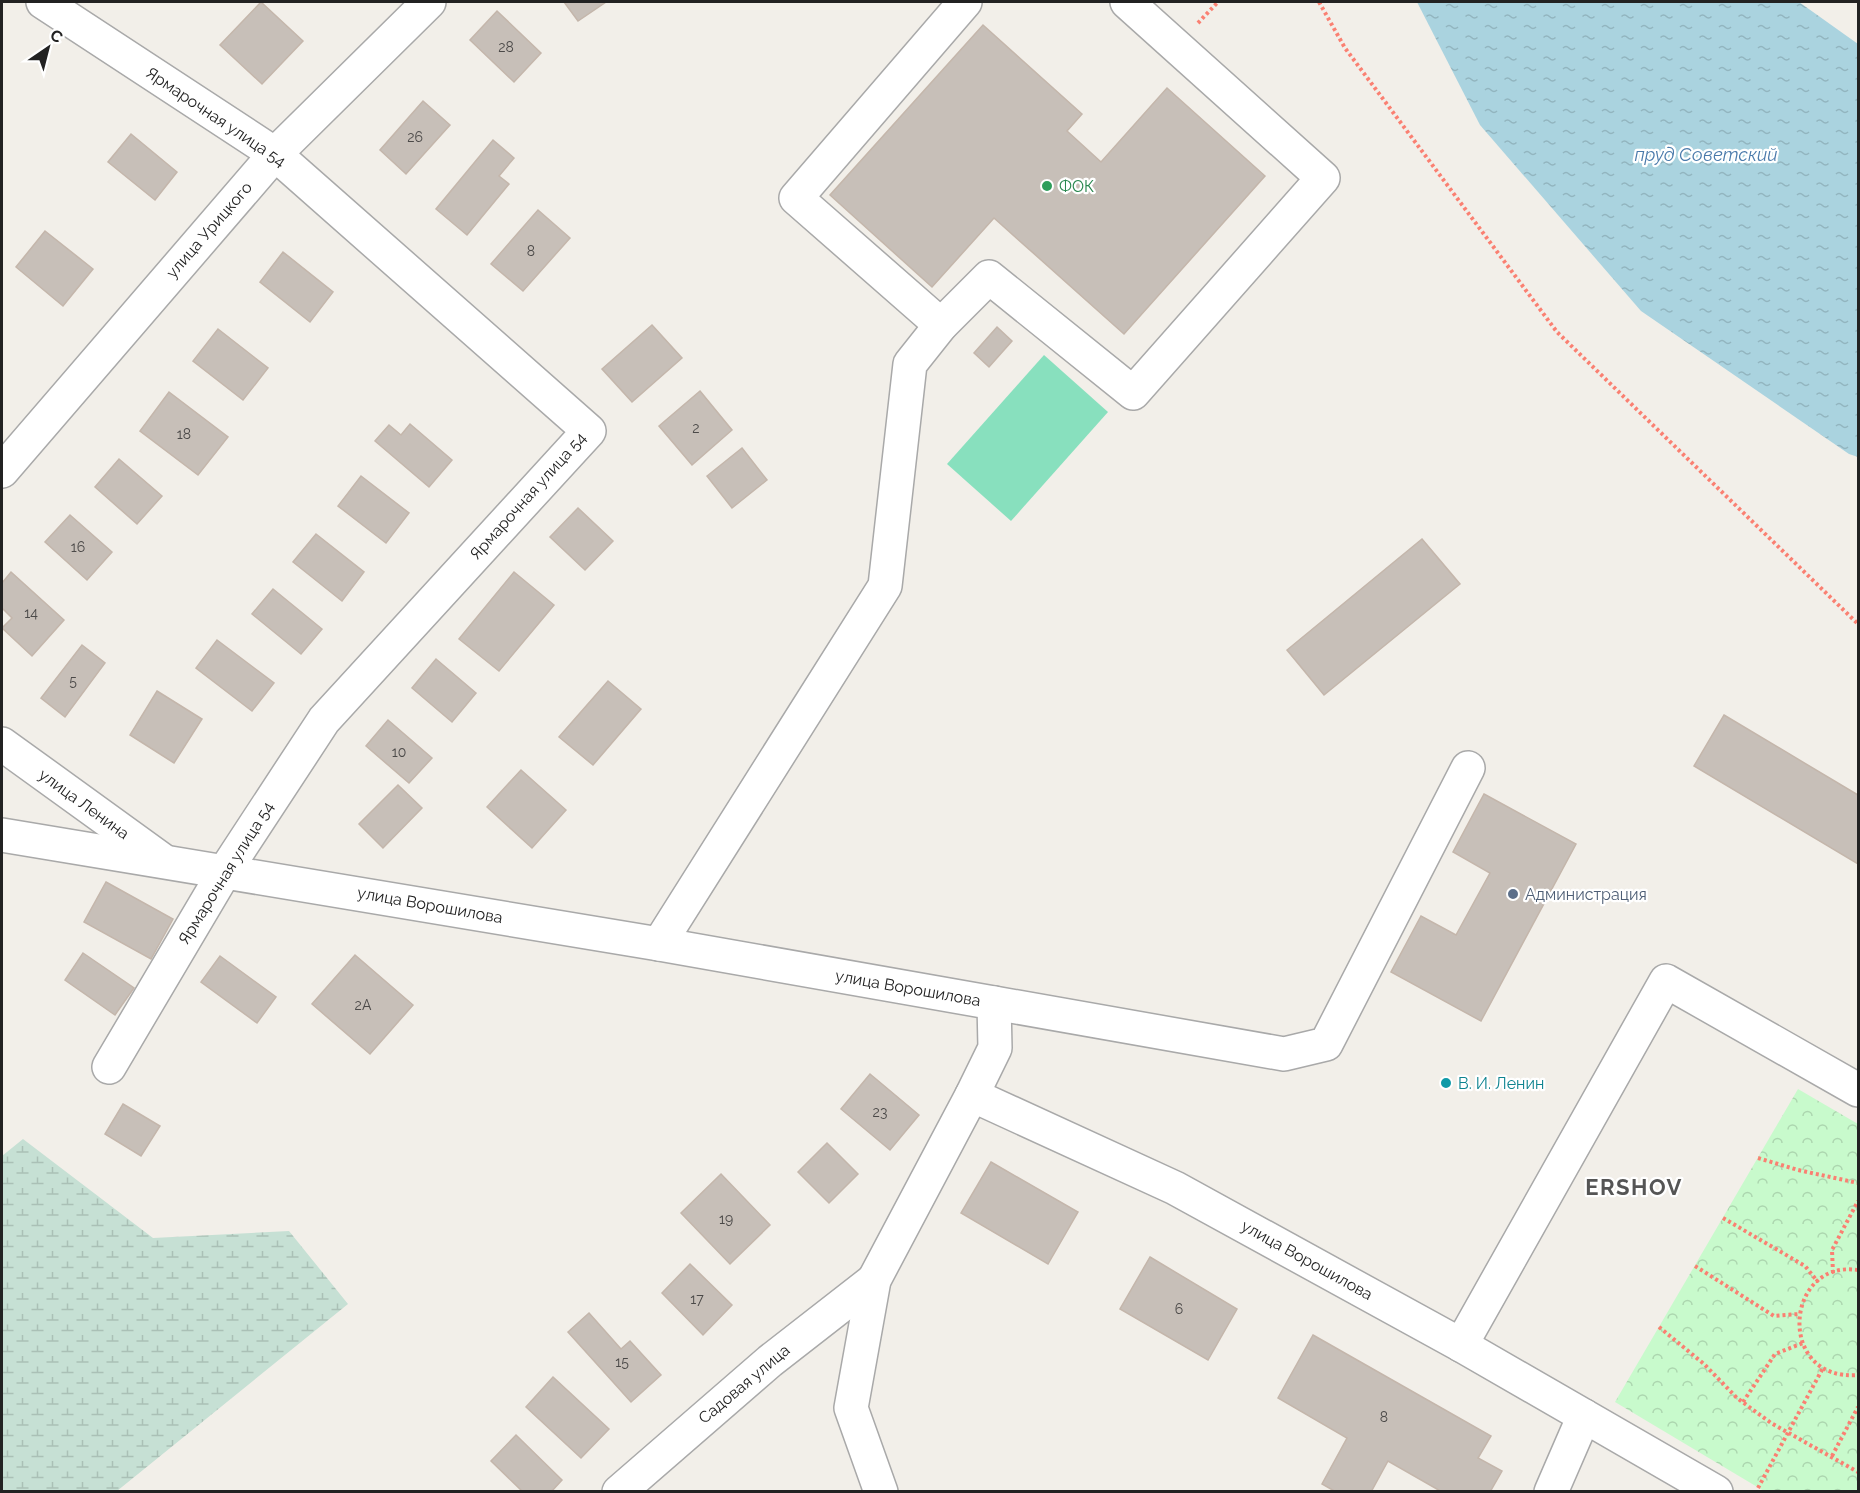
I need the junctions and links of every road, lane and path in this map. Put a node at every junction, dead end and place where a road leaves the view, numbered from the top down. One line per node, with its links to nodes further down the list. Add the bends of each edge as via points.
1 (43, 2): 6 (street, Ярмарочная улица 54)
2 (429, 2): 6 (street, улица Урицкого)
3 (965, 2): 7 (street, via 796,198)
4 (1319, 2): 9 (path, via 1345,48 1557,332)
5 (1144, 7): 7 (street, via 1323,178 1133,393 989,277)
6 (275, 154): 8 (street, улица Урицкого); 14 (street, Ярмарочная улица 54, via 589,430 324,720)
7 (941, 325): 15 (street, via 910,364 885,586)
8 (2, 471)
9 (1858, 624)
10 (2, 744): 13 (street, улица Ленина)
11 (1468, 768): 16 (street, via 1326,1044 1284,1054)
12 (2, 835): 13 (street, улица Ворошилова)
13 (167, 864): 14 (street, улица Ворошилова)
14 (225, 871): 15 (street, улица Ворошилова); 17 (street, Ярмарочная улица 54)
15 (659, 944): 16 (street, улица Ворошилова)
16 (994, 1003): 19 (street, улица Ворошилова, via 995,1048)
17 (109, 1067)
18 (1858, 1090): 32 (street, via 1666,981)
19 (972, 1095): 27 (street); 32 (street, улица Ворошилова, via 1175,1188)
20 (1758, 1158): 21 (path)
21 (1858, 1183)
22 (1858, 1201): 26 (path, via 1832,1250)
23 (1723, 1218): 28 (path, via 1805,1266)
24 (1695, 1266): 29 (path, via 1774,1316)
25 (1858, 1270): 26 (path)
26 (1833, 1273): 28 (path)
27 (874, 1280): 42 (street, Садовая улица, via 770,1360); 43 (street, via 851,1408)
28 (1818, 1282): 29 (path, via 1805,1297)
29 (1799, 1314): 31 (path)
30 (1659, 1327): 35 (path)
31 (1803, 1343): 33 (path); 35 (path, via 1775,1354)
32 (1461, 1345): 37 (street, улица Ворошилова)
33 (1823, 1368): 34 (path); 38 (path)
34 (1858, 1377)
35 (1743, 1402): 38 (path)
36 (1858, 1407): 39 (path)
37 (1584, 1416): 44 (street); 45 (street, улица Ворошилова)
38 (1789, 1432): 39 (path); 41 (path)
39 (1832, 1456): 40 (path)
40 (1858, 1472)
41 (1758, 1488)
42 (619, 1491)
43 (881, 1491)
44 (1551, 1491)
45 (1716, 1491)

